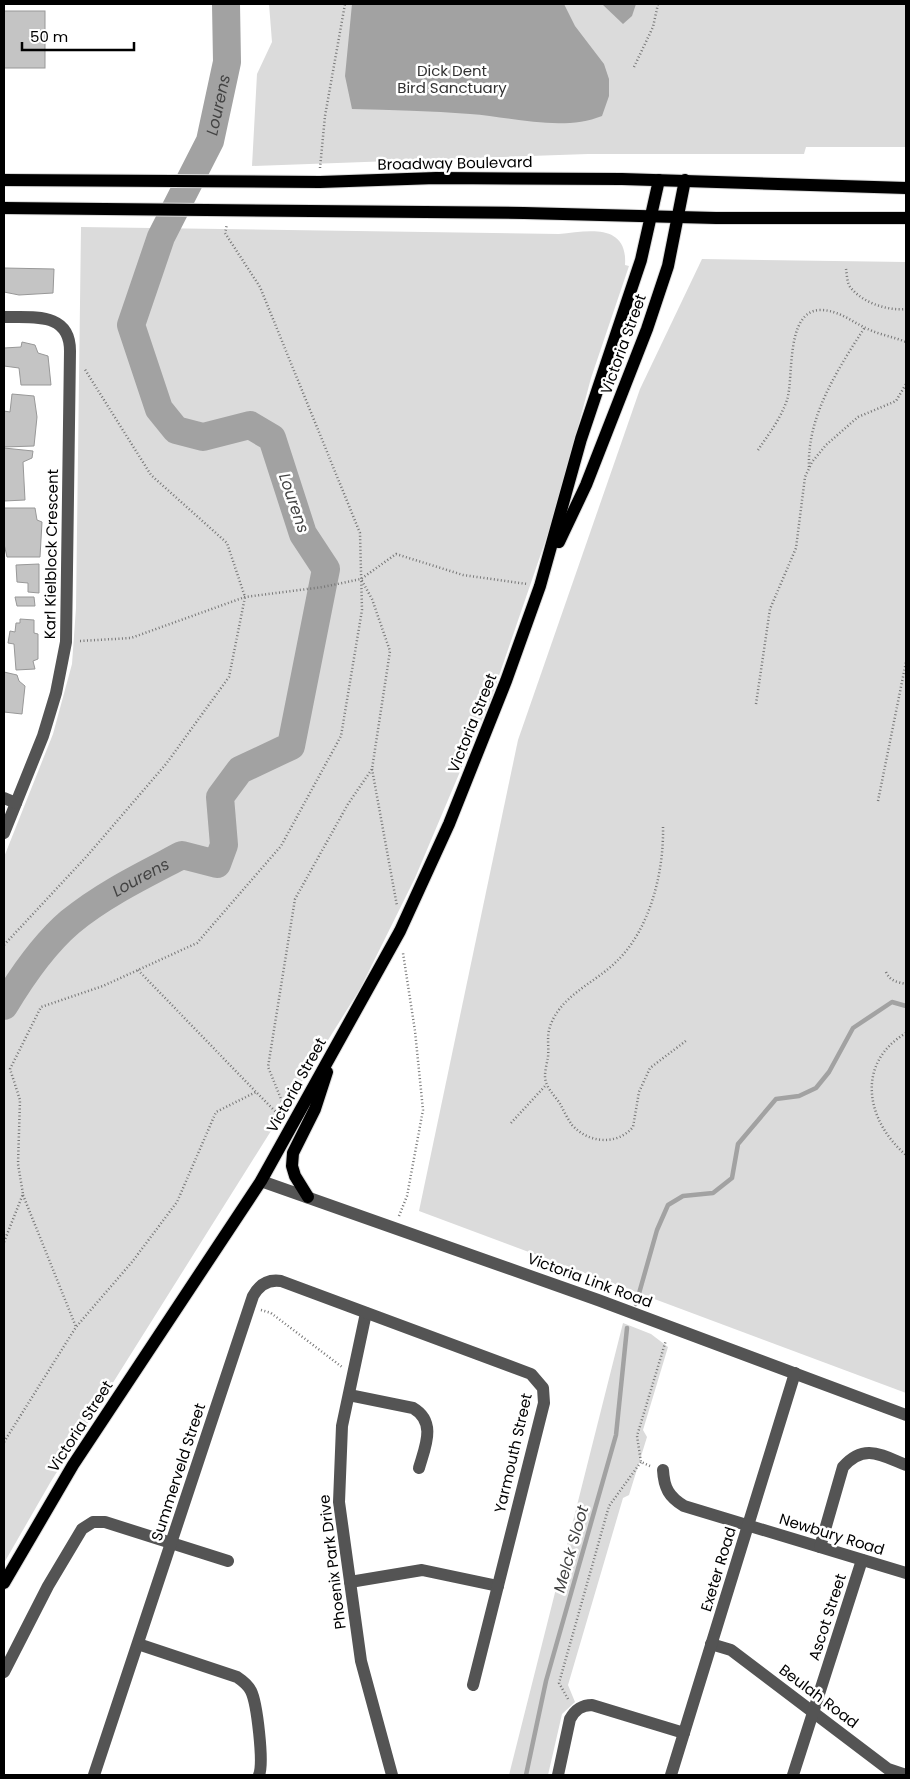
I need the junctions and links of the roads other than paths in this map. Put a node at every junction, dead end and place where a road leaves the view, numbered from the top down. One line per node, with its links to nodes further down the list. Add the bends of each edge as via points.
1 (4, 180): 2 (main road, Broadway Boulevard)
2 (659, 180): 3 (main road, Broadway Boulevard); 6 (main road, Victoria Street)
3 (685, 180): 4 (main road, Broadway Boulevard); 7 (main road, Victoria Street)
4 (906, 188)
5 (4, 208): 6 (main road)
6 (651, 216): 7 (main road); 10 (main road, Victoria Street, via 641,260 580,439)
7 (678, 217): 8 (main road); 10 (main road, Victoria Street, via 668,266 644,337 586,486)
8 (906, 218)
9 (4, 318): 12 (street, Karl Kielblock Crescent, via 51,320 64,330 70,344 66,642 43,736)
10 (547, 567): 14 (main road, Victoria Street, via 449,824 400,931)
11 (4, 798): 12 (street)
12 (16, 803): 13 (street, Karl Kielblock Crescent)
13 (4, 833)
14 (329, 1060): 15 (main road, Victoria Street); 16 (main road, via 325,1086 293,1153 294,1171)
15 (261, 1180): 16 (street, Victoria Link Road); 31 (main road, Victoria Street, via 73,1465)
16 (308, 1197): 18 (street, Victoria Link Road)
17 (366, 1313): 19 (street, Phoenix Park Drive); 25 (street, Summerveld Street, via 275,1280 260,1286 250,1307); 32 (street, Yarmouth Street, via 531,1374 543,1388 544,1403)
18 (795, 1373): 20 (street, Victoria Link Road); 24 (street, Exeter Road)
19 (349, 1396): 22 (street, via 420,1412 427,1422 428,1431); 30 (street, Phoenix Park Drive, via 342,1426 339,1485)
20 (906, 1415)
21 (906, 1465): 26 (street, via 876,1453 861,1452 851,1458 843,1467)
22 (419, 1468)
23 (663, 1470): 24 (street, Newbury Road, via 664,1484 671,1498 684,1506)
24 (748, 1525): 26 (street, Newbury Road); 34 (street, Exeter Road)
25 (172, 1543): 28 (street); 33 (street, Summerveld Street); 35 (street, via 99,1521 85,1526 48,1586)
26 (820, 1547): 27 (street, Newbury Road)
27 (862, 1560): 29 (street, Newbury Road); 37 (street, Ascot Street)
28 (228, 1561)
29 (906, 1573)
30 (350, 1582): 32 (street, via 422,1570); 41 (street, Phoenix Park Drive, via 361,1661)
31 (4, 1583)
32 (498, 1586): 36 (street, Yarmouth Street)
33 (138, 1644): 39 (street, Summerveld Street); 40 (street, via 238,1677 246,1684 254,1697 262,1763)
34 (711, 1644): 37 (street, Beulah Road, via 731,1650); 38 (street, Exeter Road)
35 (4, 1672)
36 (473, 1685)
37 (812, 1712): 44 (street, Ascot Street); 45 (street, Beulah Road, via 888,1769)
38 (684, 1733): 42 (street, via 592,1705 582,1707 570,1719); 43 (street, Exeter Road)
39 (94, 1775)
40 (259, 1775)
41 (392, 1775)
42 (558, 1775)
43 (671, 1775)
44 (793, 1775)
45 (906, 1775)

